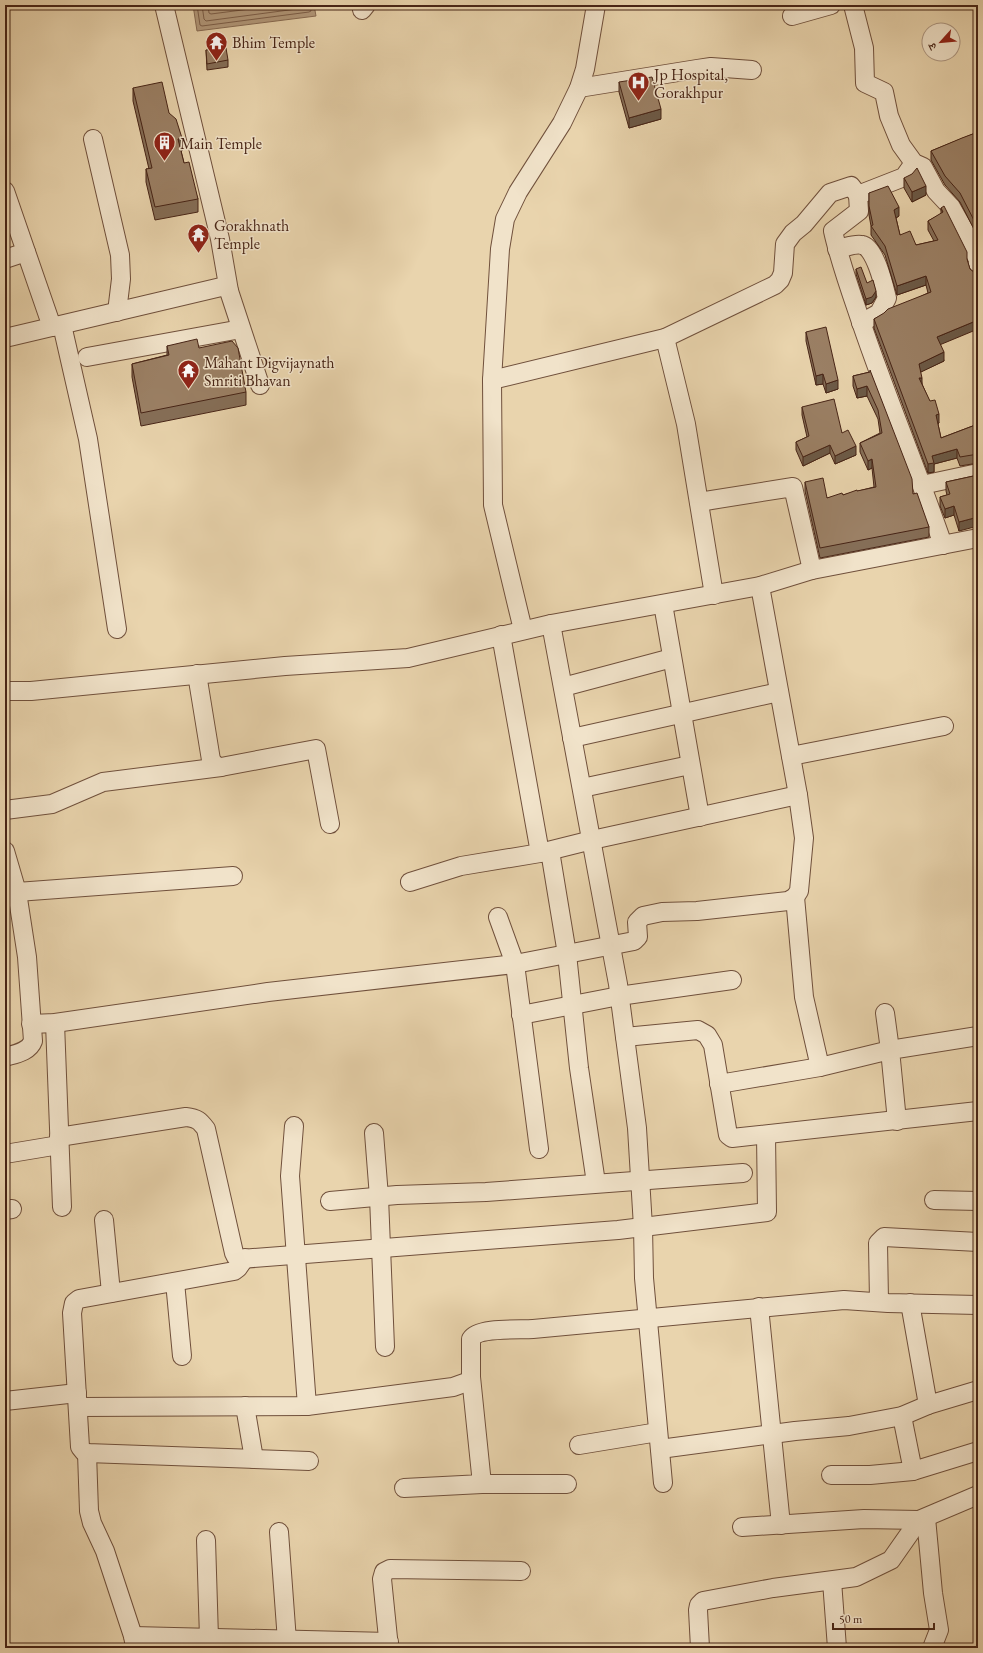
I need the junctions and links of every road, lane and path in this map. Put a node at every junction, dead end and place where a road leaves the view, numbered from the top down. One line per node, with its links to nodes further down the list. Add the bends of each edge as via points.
1 (164, 5): 16 (street, via 220,240)
2 (596, 5): 7 (street, via 585,69)
3 (831, 5): 5 (street)
4 (853, 5): 9 (street, via 864,48 865,83 884,92 889,116 900,145)
5 (792, 16)
6 (752, 70): 7 (street, via 697,69)
7 (579, 88): 24 (street, via 562,123 518,192 505,219 500,249)
8 (93, 139): 17 (street, via 120,255 121,279)
9 (914, 162): 11 (street, via 904,177); 15 (street, via 923,167 936,191 951,207 978,260)
10 (5, 190): 13 (street)
11 (858, 195): 12 (street, via 859,211 833,231); 22 (street, via 850,186 830,193 793,233 785,244 783,273 775,285)
12 (837, 249): 18 (street); 18 (street, via 860,244 866,246 871,251 882,279 887,298 879,313)
13 (26, 252): 14 (street); 19 (street)
14 (5, 259)
15 (978, 272)
16 (229, 291): 17 (street, via 221,287); 20 (street)
17 (117, 312): 19 (street)
18 (861, 323): 27 (street, via 894,418)
19 (57, 326): 21 (street); 36 (street, via 88,439)
20 (242, 329): 23 (street); 25 (street)
21 (5, 338)
22 (665, 338): 24 (street); 28 (street, via 686,424)
23 (87, 357)
24 (492, 380): 37 (street, via 493,505)
25 (260, 385)
26 (978, 473): 27 (street)
27 (922, 485): 30 (street)
28 (699, 502): 31 (street, via 793,487); 33 (street)
29 (978, 538): 30 (street)
30 (943, 545): 31 (street)
31 (812, 570): 32 (street)
32 (760, 586): 33 (street); 43 (street)
33 (714, 595): 34 (street)
34 (663, 604): 35 (street); 39 (street)
35 (551, 624): 37 (street); 41 (street)
36 (117, 629)
37 (523, 630): 38 (street)
38 (501, 635): 40 (street, via 408,658); 57 (street)
39 (672, 658): 41 (street); 44 (street)
40 (197, 674): 42 (street, via 31,691); 49 (street, via 211,760 217,767)
41 (563, 686): 46 (street)
42 (5, 691)
43 (779, 692): 44 (street); 47 (street)
44 (681, 714): 46 (street); 48 (street)
45 (944, 726): 47 (street)
46 (572, 738): 50 (street)
47 (791, 756): 51 (street)
48 (690, 765): 50 (street); 53 (street)
49 (221, 767): 52 (street, via 103,782 52,804); 54 (street, via 316,749)
50 (582, 788): 55 (street)
51 (798, 795): 53 (street); 61 (street, via 804,838 799,891)
52 (5, 810)
53 (700, 817): 55 (street)
54 (330, 824)
55 (592, 840): 57 (street); 63 (street)
56 (5, 851): 60 (street)
57 (545, 852): 59 (street, via 461,866); 64 (street)
58 (232, 876): 60 (street)
59 (410, 882)
60 (11, 883): 71 (street, via 27,957)
61 (795, 898): 63 (street, via 788,901 697,911 662,912 643,916 637,922 637,939); 77 (street, via 804,996)
62 (498, 917): 65 (street)
63 (610, 945): 64 (street); 67 (street)
64 (567, 954): 65 (street); 68 (street)
65 (515, 964): 70 (street); 72 (street, via 268,992)
66 (732, 980): 67 (street)
67 (619, 996): 68 (street); 74 (street)
68 (572, 1005): 70 (street); 89 (street)
69 (885, 1013): 75 (street)
70 (521, 1016): 85 (street)
71 (31, 1024): 72 (street); 76 (street, via 31,1046 22,1052)
72 (55, 1024): 84 (street)
73 (978, 1036): 75 (street)
74 (625, 1037): 78 (street, via 698,1030 706,1035 713,1045); 88 (street, via 637,1128)
75 (890, 1050): 77 (street); 80 (street)
76 (5, 1057)
77 (820, 1066): 78 (street)
78 (719, 1084): 83 (street, via 728,1135 735,1138)
79 (978, 1111): 80 (street)
80 (897, 1121): 83 (street)
81 (294, 1126): 99 (street, via 290,1176)
82 (374, 1133): 90 (street)
83 (766, 1135): 96 (street, via 767,1212)
84 (59, 1141): 86 (street); 94 (street); 100 (street, via 186,1117 201,1121 206,1129 234,1253 236,1257)
85 (538, 1149)
86 (5, 1154)
87 (743, 1173): 88 (street)
88 (640, 1180): 89 (street); 96 (street)
89 (596, 1183): 90 (street)
90 (379, 1197): 92 (street); 98 (street)
91 (934, 1200): 93 (street)
92 (330, 1201)
93 (978, 1201)
94 (62, 1207)
95 (104, 1220): 102 (street)
96 (643, 1227): 98 (street); 107 (street)
97 (978, 1242): 103 (street, via 884,1237 878,1243)
98 (382, 1247): 99 (street); 108 (street)
99 (296, 1254): 100 (street); 116 (street)
100 (245, 1258): 101 (street, via 234,1271)
101 (175, 1282): 102 (street); 109 (street)
102 (110, 1293): 112 (street, via 79,1299 72,1307)
103 (878, 1301): 104 (street); 106 (street, via 844,1300)
104 (910, 1303): 105 (street); 114 (street)
105 (978, 1305)
106 (759, 1307): 107 (street); 118 (street)
107 (648, 1318): 110 (street, via 482,1332 471,1339); 119 (street)
108 (385, 1347)
109 (182, 1356)
110 (471, 1377): 116 (street, via 468,1382 453,1387); 128 (street)
111 (978, 1390): 114 (street)
112 (77, 1400): 113 (street); 115 (street); 122 (street, via 80,1447)
113 (5, 1401)
114 (928, 1405): 117 (street)
115 (245, 1406): 116 (street); 123 (street)
116 (307, 1406)
117 (902, 1416): 118 (street, via 849,1426); 125 (street)
118 (772, 1434): 119 (street); 133 (street)
119 (659, 1441): 120 (street); 127 (street)
120 (580, 1445)
121 (978, 1451): 125 (street)
122 (87, 1453): 123 (street); 140 (street, via 89,1511 106,1551)
123 (254, 1459): 124 (street)
124 (309, 1461)
125 (913, 1471): 126 (street, via 870,1476)
126 (831, 1475)
127 (663, 1483)
128 (482, 1484): 129 (street); 130 (street)
129 (567, 1484)
130 (404, 1488)
131 (978, 1495): 132 (street)
132 (923, 1519): 133 (street, via 864,1519); 138 (street, via 891,1560 856,1577); 145 (street, via 939,1630)
133 (780, 1525): 134 (street)
134 (742, 1527)
135 (279, 1532): 141 (street)
136 (206, 1540): 139 (street)
137 (521, 1571): 142 (street, via 390,1569 384,1572 382,1579)
138 (832, 1581): 143 (street, via 773,1588 703,1602 698,1610); 144 (street)
139 (209, 1638): 140 (street); 141 (street)
140 (134, 1642)
141 (289, 1643): 142 (street)
142 (389, 1645)
143 (700, 1648)
144 (837, 1648)
145 (932, 1648)

